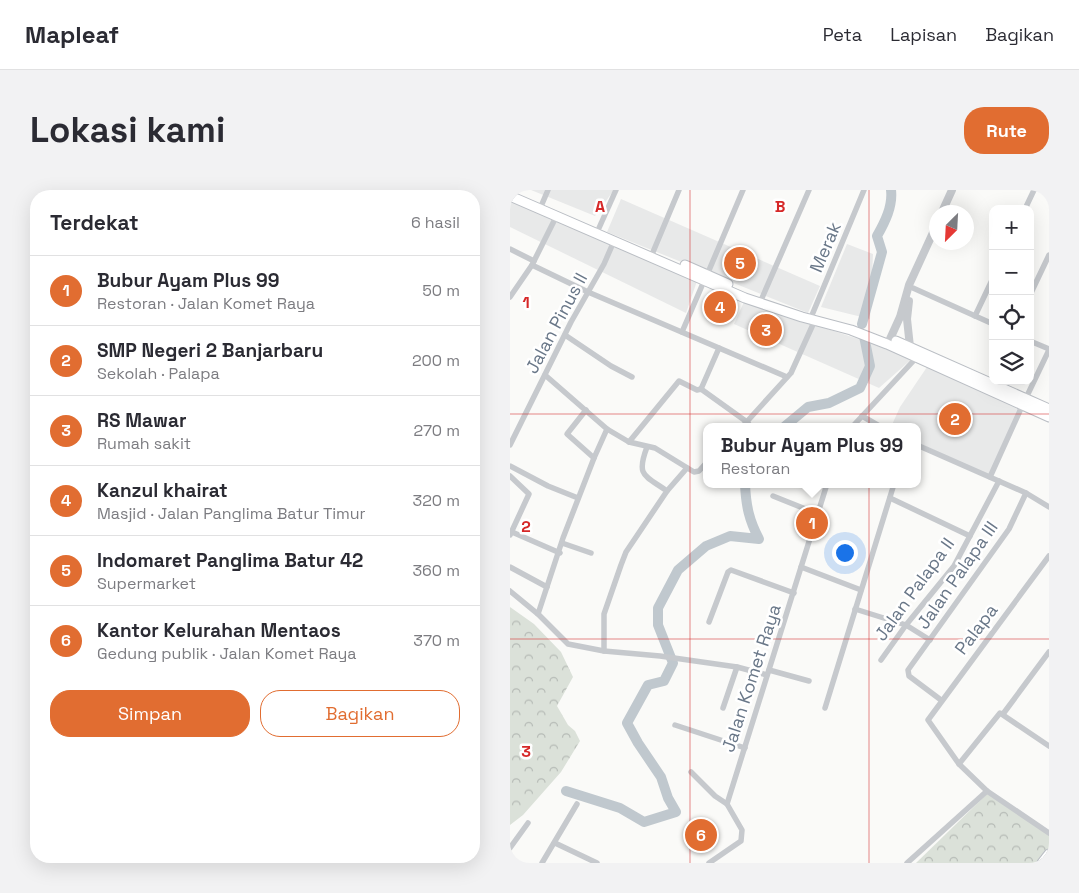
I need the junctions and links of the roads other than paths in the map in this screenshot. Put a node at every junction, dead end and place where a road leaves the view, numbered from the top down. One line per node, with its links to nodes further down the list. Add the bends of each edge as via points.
1 (510, 190): 12 (main road)
2 (548, 190): 12 (street)
3 (616, 190): 17 (street)
4 (679, 190): 22 (street)
5 (743, 190): 26 (street)
6 (809, 190): 32 (street)
7 (864, 190): 34 (street, Merak)
8 (952, 190): 13 (street)
9 (956, 190): 14 (street)
10 (1034, 190): 15 (street)
11 (510, 196): 16 (main road)
12 (542, 204): 17 (main road)
13 (947, 205)
14 (948, 205)
15 (1027, 205)
16 (557, 215): 19 (main road); 25 (street)
17 (599, 228): 22 (main road)
18 (929, 240): 38 (street)
19 (614, 241): 24 (main road); 30 (street, Jalan Pinus II)
20 (510, 249): 25 (street)
21 (929, 250): 29 (street)
22 (653, 252): 24 (main road)
23 (1049, 255): 28 (street)
24 (669, 262): 26 (main road)
25 (533, 263): 30 (street); 31 (street)
26 (705, 278): 32 (main road); 34 (main road, via 772,307); 36 (street)
27 (989, 286): 33 (street)
28 (1034, 287)
29 (913, 288): 33 (street); 40 (street, via 908,304)
30 (588, 292): 36 (street); 37 (street, Jalan Pinus II)
31 (510, 297)
32 (762, 298): 34 (main road)
33 (975, 316): 35 (street)
34 (813, 317): 38 (main road, via 865,329); 43 (main road); 46 (street, Merak)
35 (989, 322)
36 (682, 332): 41 (street)
37 (565, 335): 44 (street, Jalan Pinus II); 45 (street)
38 (890, 339): 40 (main road)
39 (1034, 343): 42 (street)
40 (910, 347): 48 (main road)
41 (719, 348): 46 (street); 47 (street)
42 (1049, 350): 48 (street)
43 (917, 357): 48 (main road); 51 (street)
44 (545, 375): 50 (street); 59 (street, Jalan Pinus II)
45 (632, 377)
46 (787, 377): 54 (street, Merak)
47 (701, 389): 53 (street); 58 (street, via 678,381)
48 (1024, 401): 49 (main road); 52 (main road); 67 (street)
49 (1049, 409)
50 (586, 410): 57 (street); 62 (street, via 567,434)
51 (862, 416): 55 (street); 56 (street)
52 (1049, 416)
53 (748, 423)
54 (750, 423)
55 (856, 423)
56 (874, 423)
57 (608, 429): 58 (street); 62 (street)
58 (629, 442): 60 (street)
59 (510, 445)
60 (647, 447): 65 (street, via 655,448); 71 (street, via 643,474)
61 (921, 447): 67 (street)
62 (594, 458): 74 (street)
63 (510, 466): 74 (street)
64 (703, 466): 65 (street, via 694,472)
65 (686, 468): 71 (street)
66 (510, 476): 78 (street, via 529,494)
67 (990, 477): 68 (street)
68 (998, 481): 72 (street); 79 (street, Jalan Palapa II)
69 (825, 488): 77 (street, Jalan Komet Raya)
70 (893, 488): 75 (street)
71 (667, 491): 95 (street, via 631,544 621,565 604,614)
72 (1026, 493): 76 (street); 94 (street, Jalan Palapa III, via 1009,529)
73 (773, 496): 77 (street)
74 (578, 498): 80 (street)
75 (890, 498): 79 (street); 87 (street)
76 (1049, 507)
77 (818, 514): 85 (street, Jalan Komet Raya)
78 (511, 530): 82 (street)
79 (970, 536): 93 (street, Jalan Palapa II, via 954,566)
80 (562, 543): 81 (street); 82 (street)
81 (591, 552)
82 (560, 554): 86 (street)
83 (1049, 556): 101 (street, Palapa)
84 (510, 567): 86 (street)
85 (801, 567): 87 (street); 89 (street, Jalan Komet Raya)
86 (547, 587): 91 (street)
87 (861, 590): 90 (street)
88 (510, 591): 91 (street)
89 (794, 593): 92 (street, via 731,570); 99 (street, Jalan Komet Raya)
90 (855, 609): 93 (street); 103 (street)
91 (538, 614): 95 (street, via 566,643)
92 (709, 622)
93 (906, 625): 94 (street); 97 (street, Jalan Palapa II)
94 (930, 640): 101 (street, Jalan Palapa III, via 908,670 909,676)
95 (604, 651): 98 (street)
96 (1049, 652): 104 (street)
97 (880, 660)
98 (737, 667): 99 (street); 102 (street)
99 (768, 672): 100 (street); 107 (street, Jalan Komet Raya)
100 (809, 681)
101 (941, 700): 108 (street, Palapa, via 928,720)
102 (723, 708)
103 (825, 708)
104 (1001, 714): 106 (street); 108 (street)
105 (675, 725): 107 (street)
106 (1049, 746)
107 (745, 748): 112 (street, Jalan Komet Raya)
108 (959, 764): 110 (street)
109 (691, 772): 112 (street)
110 (987, 791): 114 (street); 121 (street)
111 (577, 804): 115 (street)
112 (727, 804): 120 (street, via 742,830 741,841)
113 (528, 823): 116 (street)
114 (1049, 833)
115 (554, 843): 118 (street); 119 (street)
116 (510, 848)
117 (1049, 854): 122 (main road)
118 (542, 863)
119 (597, 863)
120 (709, 863)
121 (907, 863)
122 (1042, 863)

